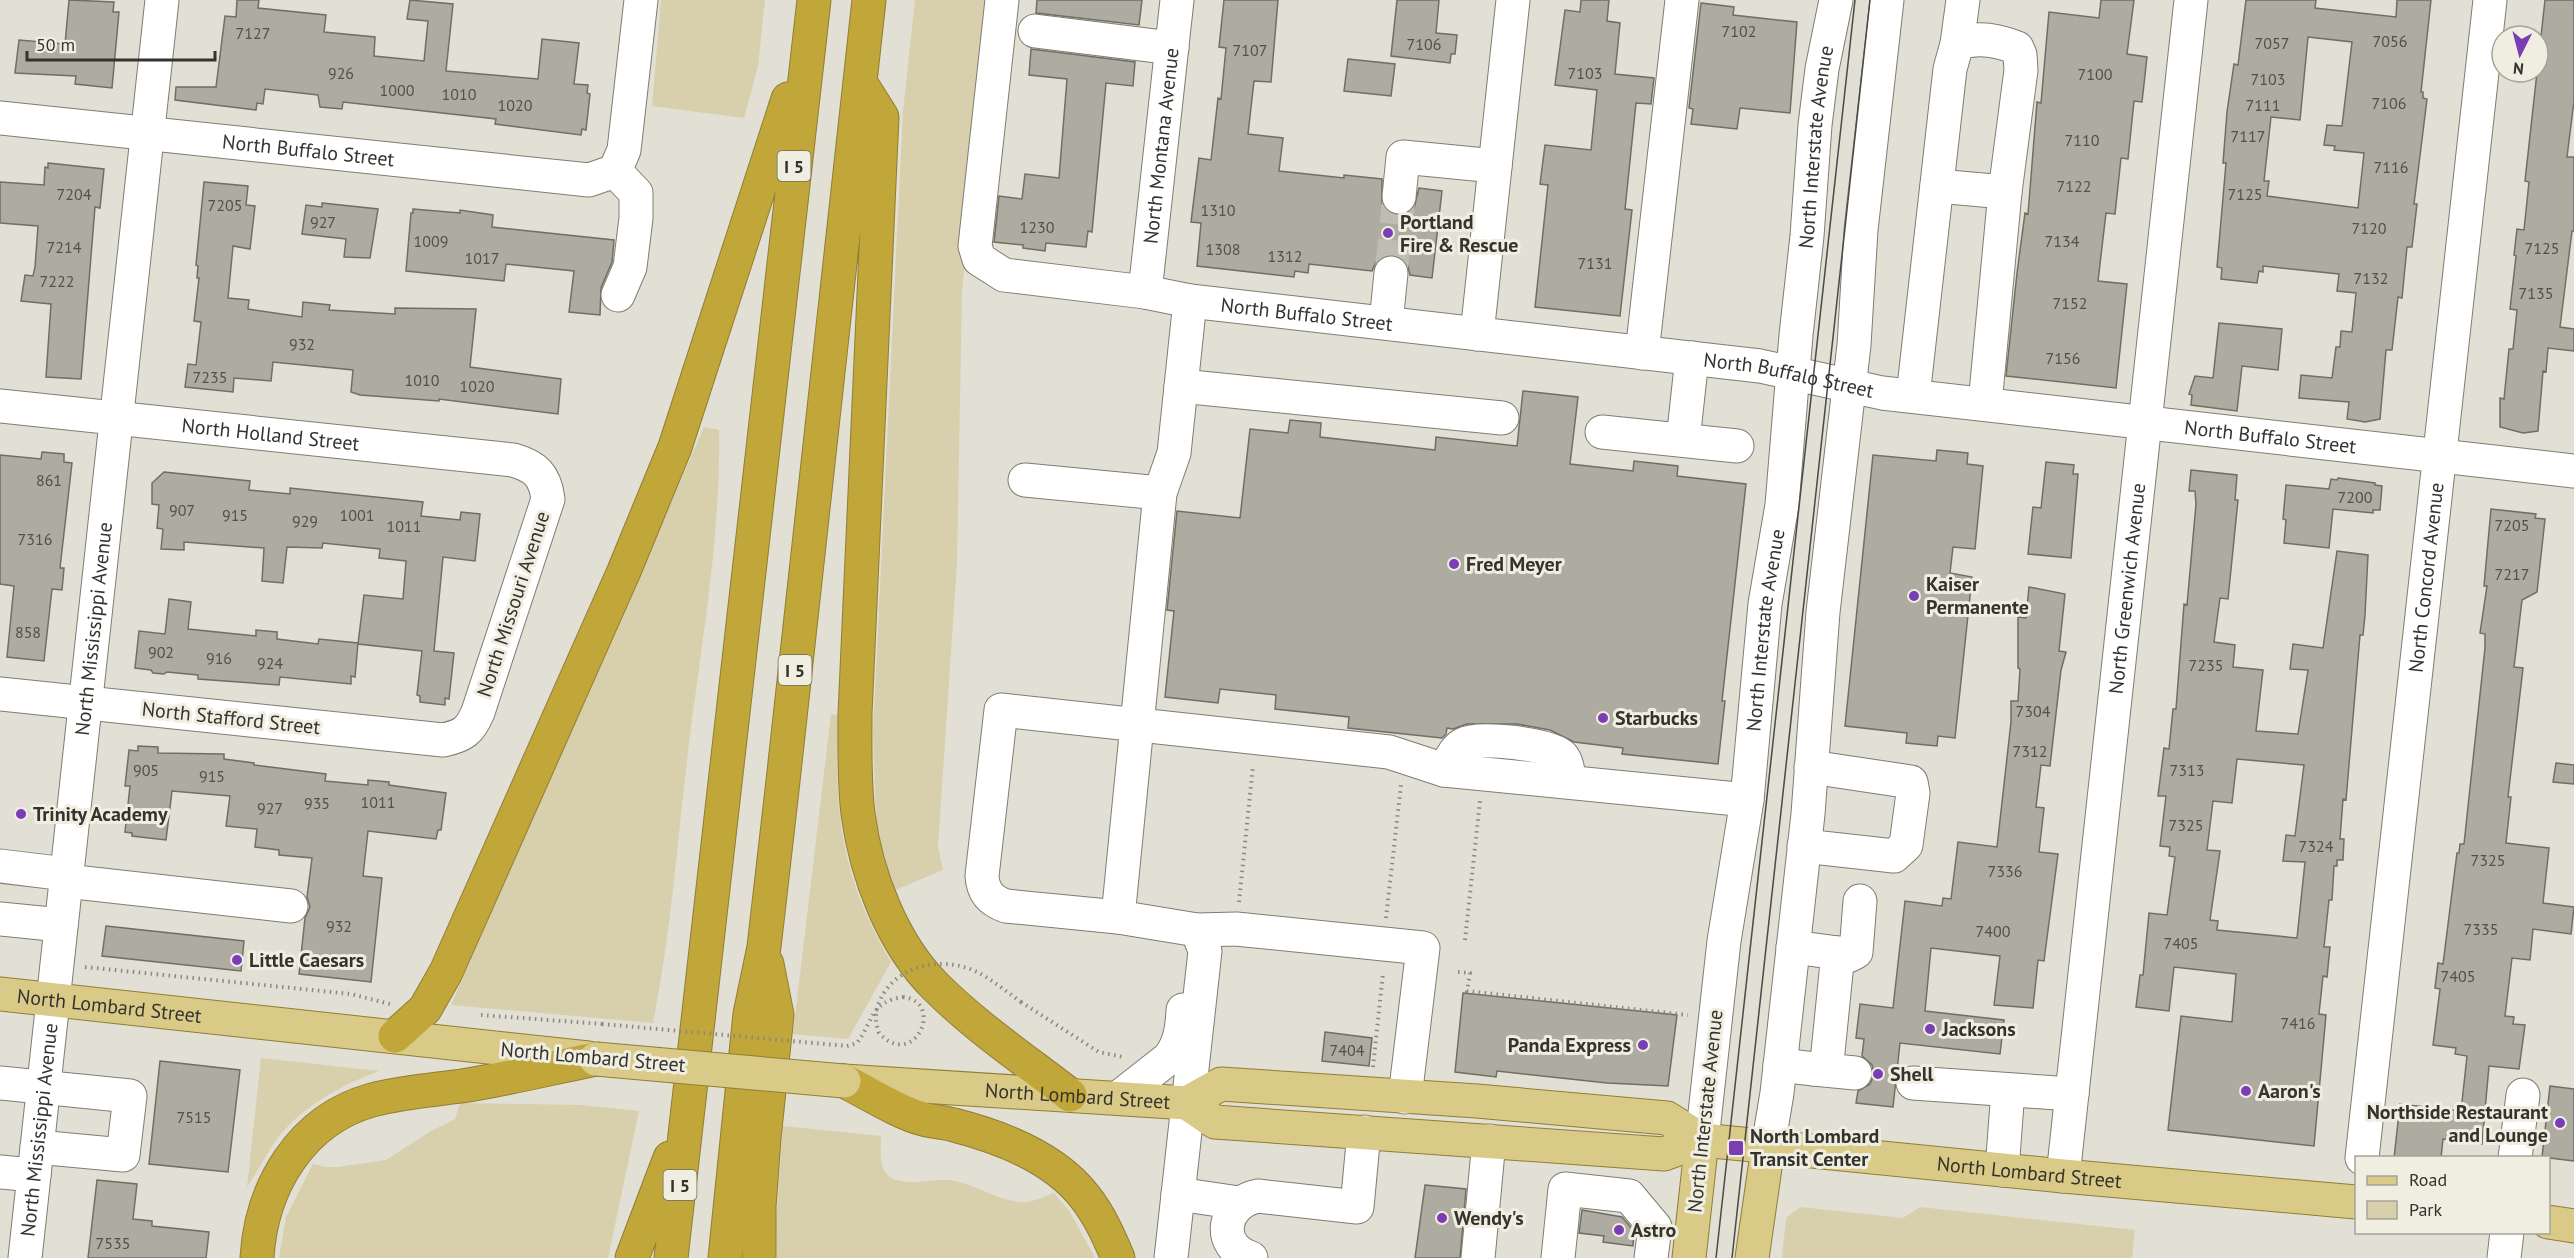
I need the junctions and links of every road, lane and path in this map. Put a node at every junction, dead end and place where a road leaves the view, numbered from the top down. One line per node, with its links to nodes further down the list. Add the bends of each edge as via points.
1 (162, 0): 19 (street, North Mississippi Avenue)
2 (641, 0): 21 (street, via 624,150)
3 (869, 0): 17 (highway, I 5)
4 (1002, 0): 26 (street, North Buffalo Street, via 975,246 979,259 1004,275)
5 (1177, 0): 16 (street, North Montana Avenue)
6 (1513, 0): 20 (street)
7 (1682, 0): 31 (street)
8 (1836, 0): 33 (street, North Interstate Avenue, via 1815,125)
9 (1887, 0): 35 (street, via 1861,230)
10 (1963, 0): 15 (street)
11 (2191, 0): 41 (street, North Greenwich Avenue)
12 (2490, 0): 45 (street, North Concord Avenue)
13 (812, 13): 81 (highway, via 705,361 671,458 446,972 424,1009); 99 (highway, I 5)
14 (1035, 31): 16 (street)
15 (1958, 44): 22 (street, via 1950,69); 23 (street, via 1969,39 1993,40 2017,48 2020,56)
16 (1172, 48): 26 (street, North Montana Avenue)
17 (860, 82): 71 (highway, I 5); 94 (highway, via 882,117 855,714 855,769 863,843 880,897 895,928 911,957 934,985)
18 (0, 118): 19 (street, North Buffalo Street)
19 (147, 134): 21 (street, North Buffalo Street, via 590,180); 39 (street, North Mississippi Avenue)
20 (1495, 166): 24 (street, via 1403,157); 30 (street)
21 (615, 171): 27 (street, via 636,193 630,267)
22 (1937, 186): 23 (street); 36 (street)
23 (2005, 192): 37 (street)
24 (1399, 197)
25 (1391, 273): 29 (street)
26 (1145, 292): 28 (street, North Buffalo Street)
27 (618, 295)
28 (1190, 301): 29 (street, North Buffalo Street); 34 (street)
29 (1386, 323): 30 (street, North Buffalo Street)
30 (1477, 334): 31 (street, North Buffalo Street)
31 (1642, 353): 32 (street, North Buffalo Street)
32 (1692, 358): 33 (street, North Buffalo Street); 43 (street)
33 (1792, 374): 35 (street, North Buffalo Street); 59 (street, North Interstate Avenue, via 1784,486 1765,604)
34 (1181, 386): 40 (street); 49 (street, via 1174,453)
35 (1849, 386): 36 (street, North Buffalo Street); 55 (street, via 1823,612)
36 (1913, 396): 37 (street, North Buffalo Street)
37 (1985, 404): 41 (street, North Buffalo Street)
38 (0, 406): 39 (street, North Holland Street)
39 (116, 418): 46 (street, North Holland Street, via 513,460); 51 (street, North Mississippi Avenue)
40 (1502, 418)
41 (2145, 422): 45 (street, North Buffalo Street); 93 (street, North Greenwich Avenue)
42 (1602, 432): 43 (street)
43 (1683, 441): 44 (street)
44 (1737, 446)
45 (2439, 456): 47 (street, North Buffalo Street); 105 (street, North Concord Avenue)
46 (537, 470): 53 (street, North Missouri Avenue, via 546,484 548,499 478,712 472,727)
47 (2574, 471)
48 (1025, 480): 49 (street)
49 (1160, 493): 52 (street)
50 (0, 694): 51 (street, North Stafford Street)
51 (85, 703): 53 (street, North Stafford Street, via 443,740); 62 (street, North Mississippi Avenue)
52 (1136, 725): 54 (street, via 1389,752); 65 (street); 65 (street, via 1001,711 982,876 991,899 1006,906)
53 (462, 736)
54 (1406, 758): 56 (street); 67 (path)
55 (1811, 767): 60 (street); 60 (street, via 1911,782 1913,793 1906,845 1894,855)
56 (1444, 770): 57 (street); 58 (street, via 1462,745 1494,741 1553,749 1567,764)
57 (1483, 774): 58 (street); 70 (path)
58 (1569, 782): 59 (street)
59 (1747, 800): 80 (street, North Interstate Avenue)
60 (1804, 846): 72 (street)
61 (0, 866): 62 (street)
62 (66, 878): 64 (street); 68 (street, North Mississippi Avenue)
63 (1860, 901): 73 (street, via 1856,952 1848,956)
64 (291, 906)
65 (1118, 917): 69 (street)
66 (0, 919): 68 (street)
67 (1385, 920)
68 (61, 925): 74 (street, North Mississippi Avenue)
69 (1197, 930): 96 (street, via 1236,929 1423,948); 97 (street, via 1186,949 1182,1028 1175,1049); 98 (street, via 1205,951)
70 (1464, 940)
71 (764, 947): 122 (highway, I 5, via 750,1014); 123 (highway, via 777,1016 764,1138)
72 (1793, 947): 73 (street); 84 (street)
73 (1838, 953): 85 (street, via 1827,1062)
74 (57, 964): 78 (street, North Mississippi Avenue); 81 (path, North Lombard Street, via 351,994)
75 (1384, 964): 92 (path)
76 (1458, 972): 80 (path, via 1470,973 1467,991)
77 (0, 994): 78 (main road, North Lombard Street)
78 (53, 999): 81 (main road, North Lombard Street); 90 (street, North Mississippi Avenue)
79 (474, 1014): 82 (path, North Lombard Street, bridge, via 847,1046 857,1043 874,1011 886,1002 903,997 916,1002 923,1014 919,1036 912,1042 889,1041 879,1033 875,1013 880,999 900,975 915,968 944,965 971,970)
80 (1715, 1018): 101 (street, North Interstate Avenue)
81 (395, 1020): 83 (main road, North Lombard Street)
82 (1108, 1055)
83 (596, 1059): 87 (main road, North Lombard Street, bridge); 119 (highway, via 462,1086 416,1090 370,1100 339,1114 313,1131 289,1158 263,1213)
84 (1780, 1065): 85 (street); 103 (street)
85 (1814, 1069): 86 (street)
86 (1855, 1073)
87 (844, 1081): 94 (main road, North Lombard Street); 124 (highway, via 921,1119 993,1137 1052,1167 1084,1196)
88 (0, 1083): 90 (street)
89 (1913, 1083): 91 (street)
90 (44, 1087): 107 (street, North Mississippi Avenue); 107 (street, via 130,1096 123,1155)
91 (2008, 1090): 93 (street); 108 (street)
92 (1370, 1094): 96 (main road, North Lombard Street); 98 (main road, North Lombard Street, via 1221,1084)
93 (2072, 1094): 110 (street, North Greenwich Avenue)
94 (1070, 1095): 97 (main road, North Lombard Street)
95 (2523, 1095): 106 (street)
96 (1405, 1097): 101 (main road, North Lombard Street, via 1666,1118)
97 (1118, 1098): 98 (main road, North Lombard Street)
98 (1187, 1103): 100 (main road, North Lombard Street, via 1215,1122); 112 (street)
99 (688, 1112): 120 (highway); 121 (highway, I 5)
100 (1364, 1132): 102 (main road, North Lombard Street); 114 (street, via 1357,1207 1258,1196)
101 (1702, 1140): 103 (main road, North Lombard Street); 104 (main road, North Lombard Street, via 1664,1154); 130 (main road, North Interstate Avenue)
102 (1489, 1141): 104 (main road, North Lombard Street); 127 (street)
103 (1768, 1147): 108 (main road, North Lombard Street); 131 (main road)
104 (1597, 1149): 111 (street)
105 (2362, 1156)
106 (2516, 1156)
107 (36, 1161): 109 (street); 118 (street, North Mississippi Avenue)
108 (2001, 1170): 110 (main road, North Lombard Street)
109 (0, 1172)
110 (2063, 1176): 113 (main road, North Lombard Street)
111 (1593, 1192): 128 (street, via 1565,1189); 129 (street, via 1629,1196 1654,1227)
112 (1178, 1194): 114 (street); 125 (street)
113 (2355, 1202)
114 (1239, 1203): 126 (street, via 1228,1220 1227,1231 1235,1249)
115 (2550, 1222): 116 (main road)
116 (2574, 1226)
117 (2507, 1234): 132 (street)
118 (25, 1258)
119 (257, 1258)
120 (632, 1258)
121 (671, 1258)
122 (725, 1258)
123 (759, 1258)
124 (1118, 1258)
125 (1171, 1258)
126 (1251, 1258)
127 (1478, 1258)
128 (1558, 1258)
129 (1651, 1258)
130 (1689, 1258)
131 (1752, 1258)
132 (2504, 1258)

